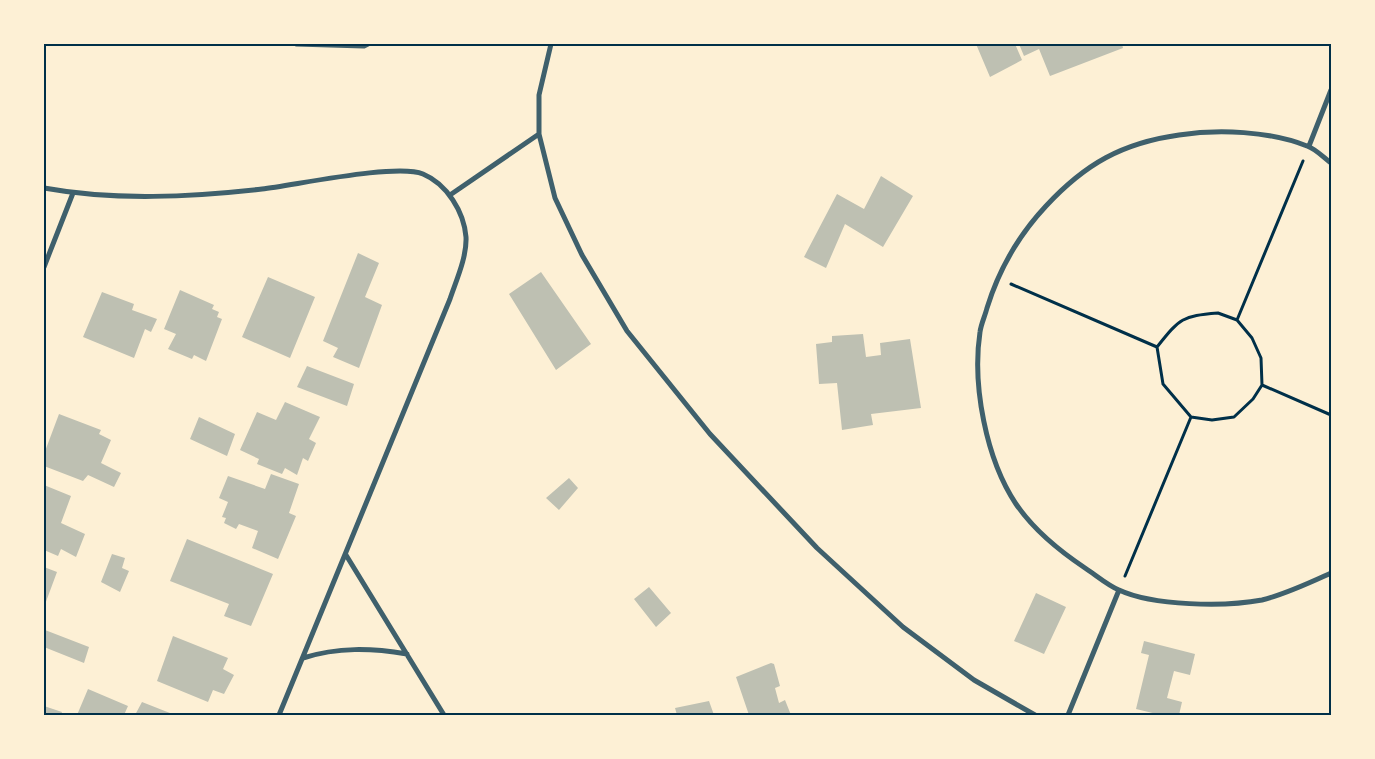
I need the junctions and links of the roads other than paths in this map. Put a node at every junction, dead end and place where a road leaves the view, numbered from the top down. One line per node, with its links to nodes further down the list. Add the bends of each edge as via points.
1 (296, 44): 2 (street)
2 (368, 44)
3 (551, 44): 5 (street, via 539,95)
4 (1331, 90): 6 (street)
5 (539, 134): 10 (street); 19 (street, via 555,198 582,255 627,331 710,434 816,548 902,627 974,680)
6 (1309, 146): 7 (street); 14 (street, via 1243,133 1201,132 1119,149 1090,166 1057,194 1028,225 996,278 980,331 979,395 991,453 1016,504 1059,551)
7 (1331, 164)
8 (44, 188): 9 (street)
9 (72, 193): 10 (street, via 127,196 199,194 408,171 433,179); 11 (street)
10 (450, 195): 12 (street, via 460,214 466,238 461,266)
11 (44, 267)
12 (346, 555): 15 (street); 16 (street)
13 (1331, 572): 14 (street, via 1260,600 1187,605)
14 (1119, 590): 20 (street)
15 (407, 654): 16 (street, via 378,649 346,649); 18 (street)
16 (303, 658): 17 (street)
17 (280, 715)
18 (444, 715)
19 (1035, 715)
20 (1068, 715)

